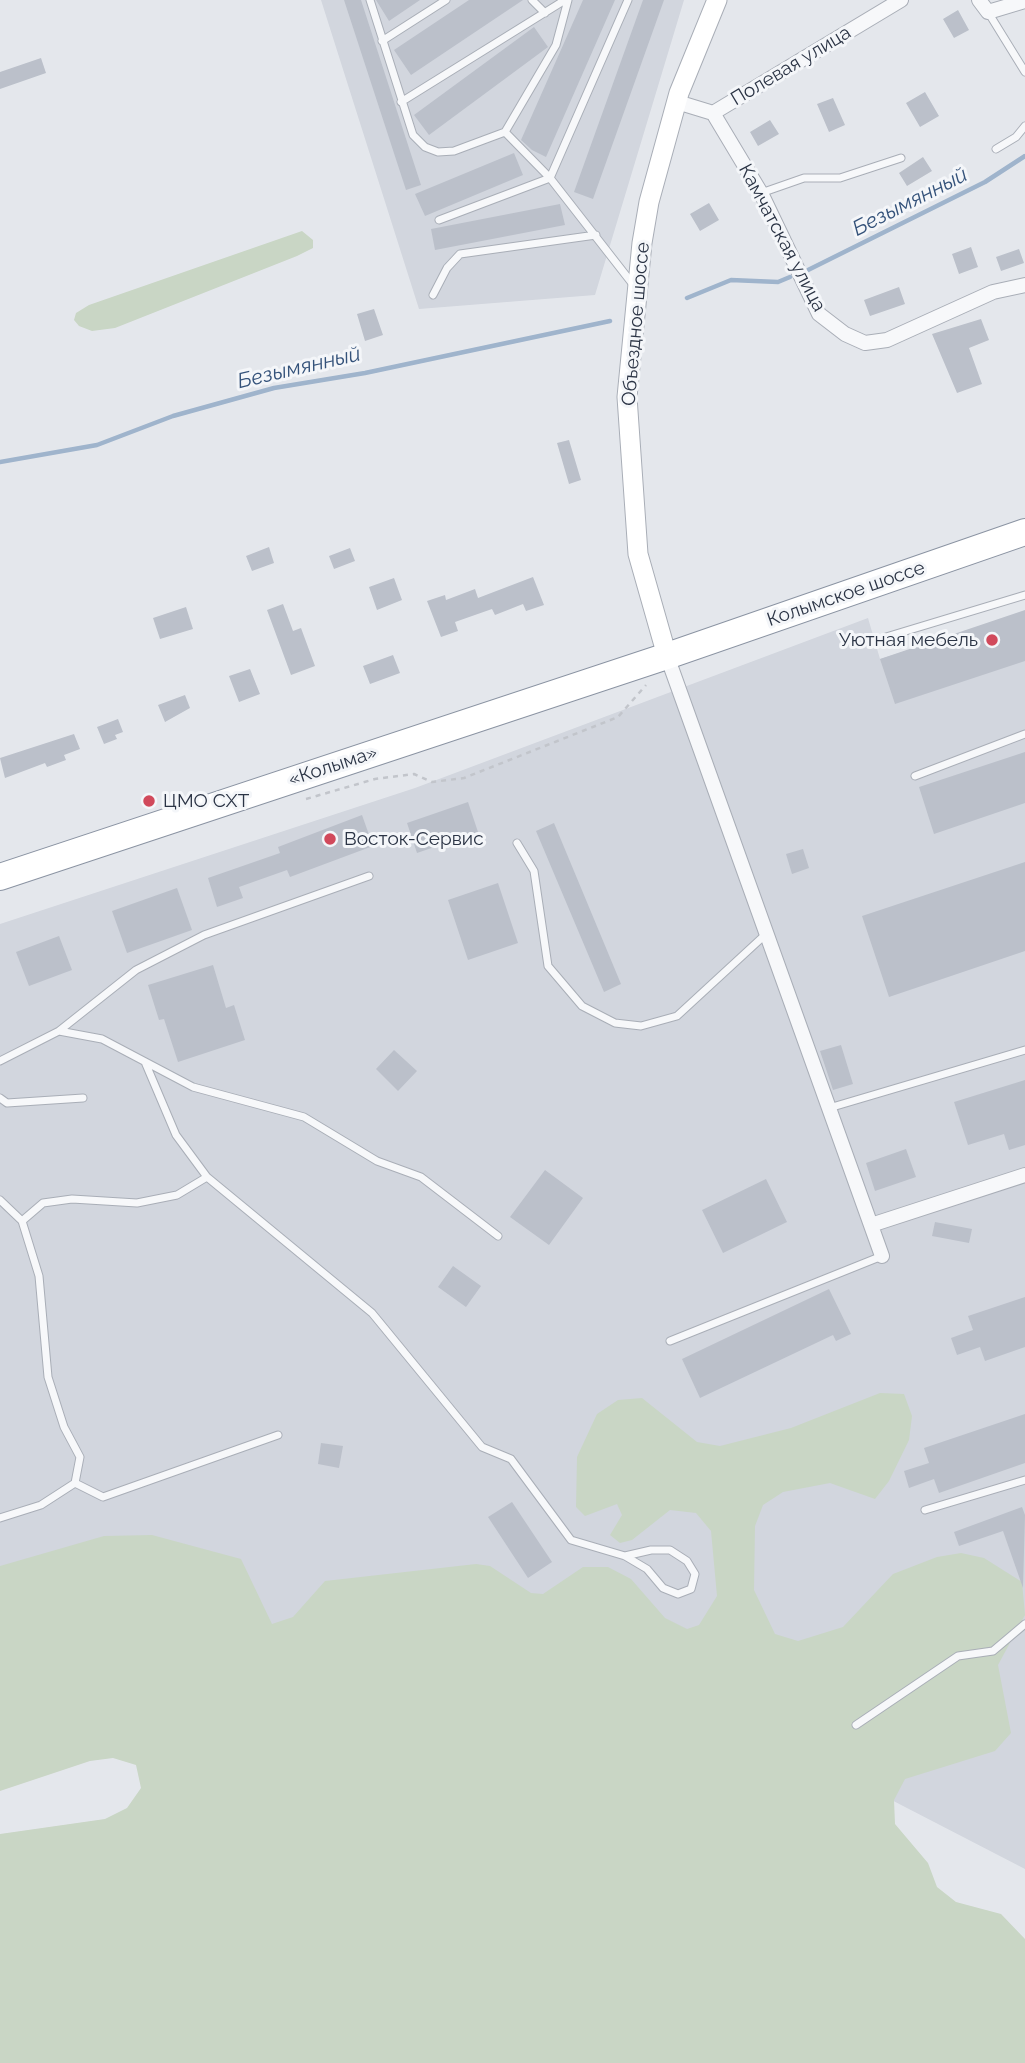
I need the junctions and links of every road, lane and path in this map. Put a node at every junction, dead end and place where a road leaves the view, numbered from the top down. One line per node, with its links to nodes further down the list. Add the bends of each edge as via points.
1 (370, 0): 12 (lane)
2 (446, 0): 12 (lane)
3 (532, 0): 11 (lane)
4 (566, 0): 11 (lane); 18 (lane, via 556,45)
5 (628, 0): 21 (lane)
6 (901, 0): 16 (street, Полевая улица)
7 (979, 0): 10 (street)
8 (1025, 1): 10 (street)
9 (715, 2): 15 (street, Объездное шоссе)
10 (988, 12): 13 (lane)
11 (545, 13): 14 (lane)
12 (382, 41): 14 (lane)
13 (1025, 72)
14 (401, 102): 18 (lane, via 414,135 438,152 454,151)
15 (677, 102): 16 (street, Полевая улица); 26 (street, Объездное шоссе, via 649,202)
16 (713, 113): 22 (street, Камчатская улица)
17 (1025, 126): 19 (lane)
18 (505, 131): 21 (lane)
19 (996, 149)
20 (901, 158): 22 (lane, via 840,178 804,178)
21 (550, 178): 23 (lane); 24 (lane)
22 (761, 193): 25 (street, Камчатская улица, via 819,314 865,344 887,340 993,292)
23 (439, 219)
24 (596, 235): 26 (lane); 27 (lane, via 460,254)
25 (1025, 285)
26 (637, 290): 31 (street, Объездное шоссе, via 627,397 638,554)
27 (433, 295)
28 (1025, 532): 31 (highway, Колымское шоссе)
29 (1025, 594): 30 (lane)
30 (886, 637)
31 (670, 663): 34 (path, via 618,717 464,778 432,782 414,774 375,779); 37 (highway, «Колыма»); 38 (street)
32 (1025, 734): 33 (lane)
33 (915, 776)
34 (298, 802)
35 (516, 843): 38 (lane, via 534,871 548,966 582,1006 615,1023 641,1026 677,1016)
36 (369, 876): 39 (lane, via 204,935 136,970)
37 (0, 877)
38 (767, 933): 45 (street)
39 (59, 1031): 41 (lane); 42 (lane, via 102,1039)
40 (1025, 1050): 45 (lane)
41 (0, 1061)
42 (145, 1062): 47 (lane, via 176,1135); 51 (lane, via 193,1087 304,1117 377,1161 421,1177)
43 (0, 1098): 44 (lane, via 7,1103)
44 (83, 1098)
45 (829, 1108): 50 (street)
46 (1025, 1175): 50 (street)
47 (207, 1177): 49 (lane, via 177,1195 136,1203 72,1199 43,1203); 59 (lane, via 372,1313 482,1447 511,1459 571,1540)
48 (0, 1200): 49 (lane)
49 (22, 1221): 56 (lane, via 39,1276 48,1377 64,1427 80,1457)
50 (871, 1225): 52 (street)
51 (498, 1236)
52 (882, 1256): 53 (lane)
53 (670, 1341)
54 (278, 1435): 56 (lane, via 103,1497)
55 (1025, 1480): 57 (lane)
56 (75, 1483): 58 (lane, via 41,1505)
57 (925, 1510)
58 (0, 1518)
59 (625, 1556): 59 (lane, via 670,1550 688,1561 695,1574 691,1589 678,1594 663,1588 647,1569)
60 (1025, 1625): 61 (lane, via 993,1651 958,1656)
61 (856, 1725)

